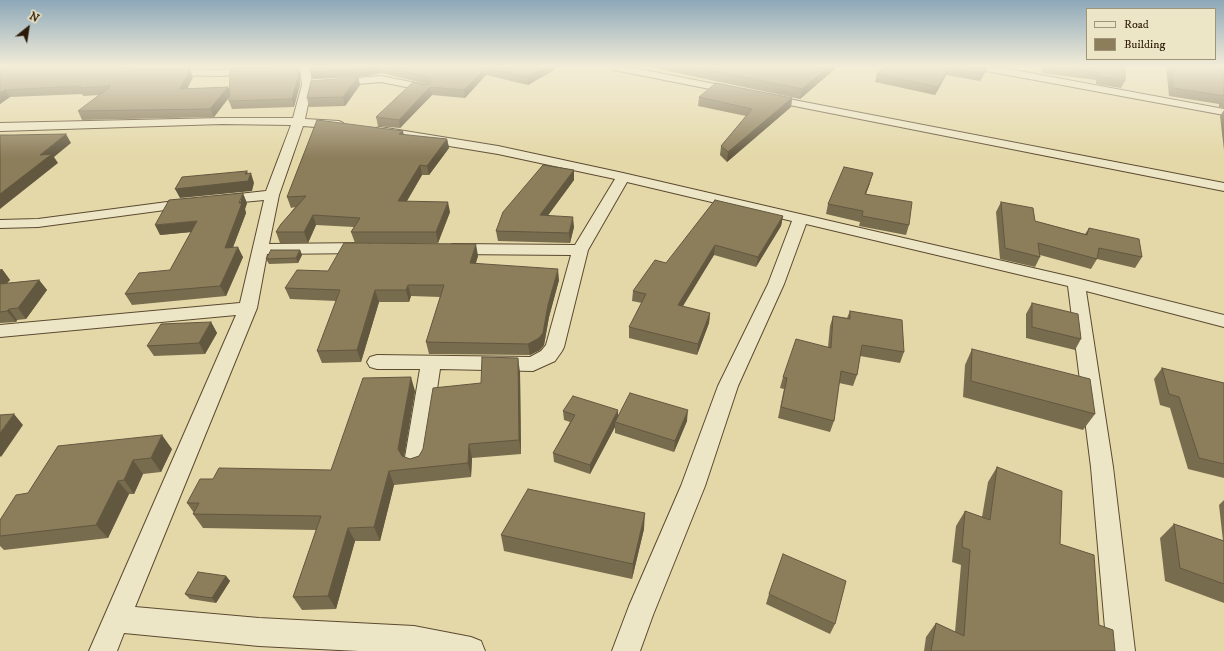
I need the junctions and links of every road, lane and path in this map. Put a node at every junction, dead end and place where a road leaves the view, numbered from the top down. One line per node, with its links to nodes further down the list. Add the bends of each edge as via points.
1 (303, 97): 5 (street)
2 (766, 97): 10 (street)
3 (1145, 97): 4 (street)
4 (1224, 112)
5 (298, 122): 6 (street, via 222,121); 7 (street); 11 (street)
6 (0, 127)
7 (350, 127)
8 (365, 129): 9 (street, via 498,150)
9 (623, 177): 12 (street); 17 (street)
10 (1224, 187)
11 (272, 195): 13 (street, via 159,206 38,223); 15 (street)
12 (800, 220): 18 (street); 28 (street, via 776,284 728,386 693,486)
13 (0, 224)
14 (384, 248): 15 (street)
15 (261, 249): 19 (street)
16 (439, 249): 17 (street)
17 (580, 250): 23 (street, via 555,346 548,356 533,364)
18 (1076, 283): 20 (street); 29 (street, via 1102,467)
19 (248, 308): 21 (street); 25 (street)
20 (1224, 321)
21 (0, 331)
22 (377, 362): 23 (street)
23 (431, 363): 24 (street)
24 (415, 463)
25 (118, 619): 26 (street); 27 (street, via 259,632 414,640)
26 (103, 651)
27 (471, 651)
28 (626, 651)
29 (1121, 651)

